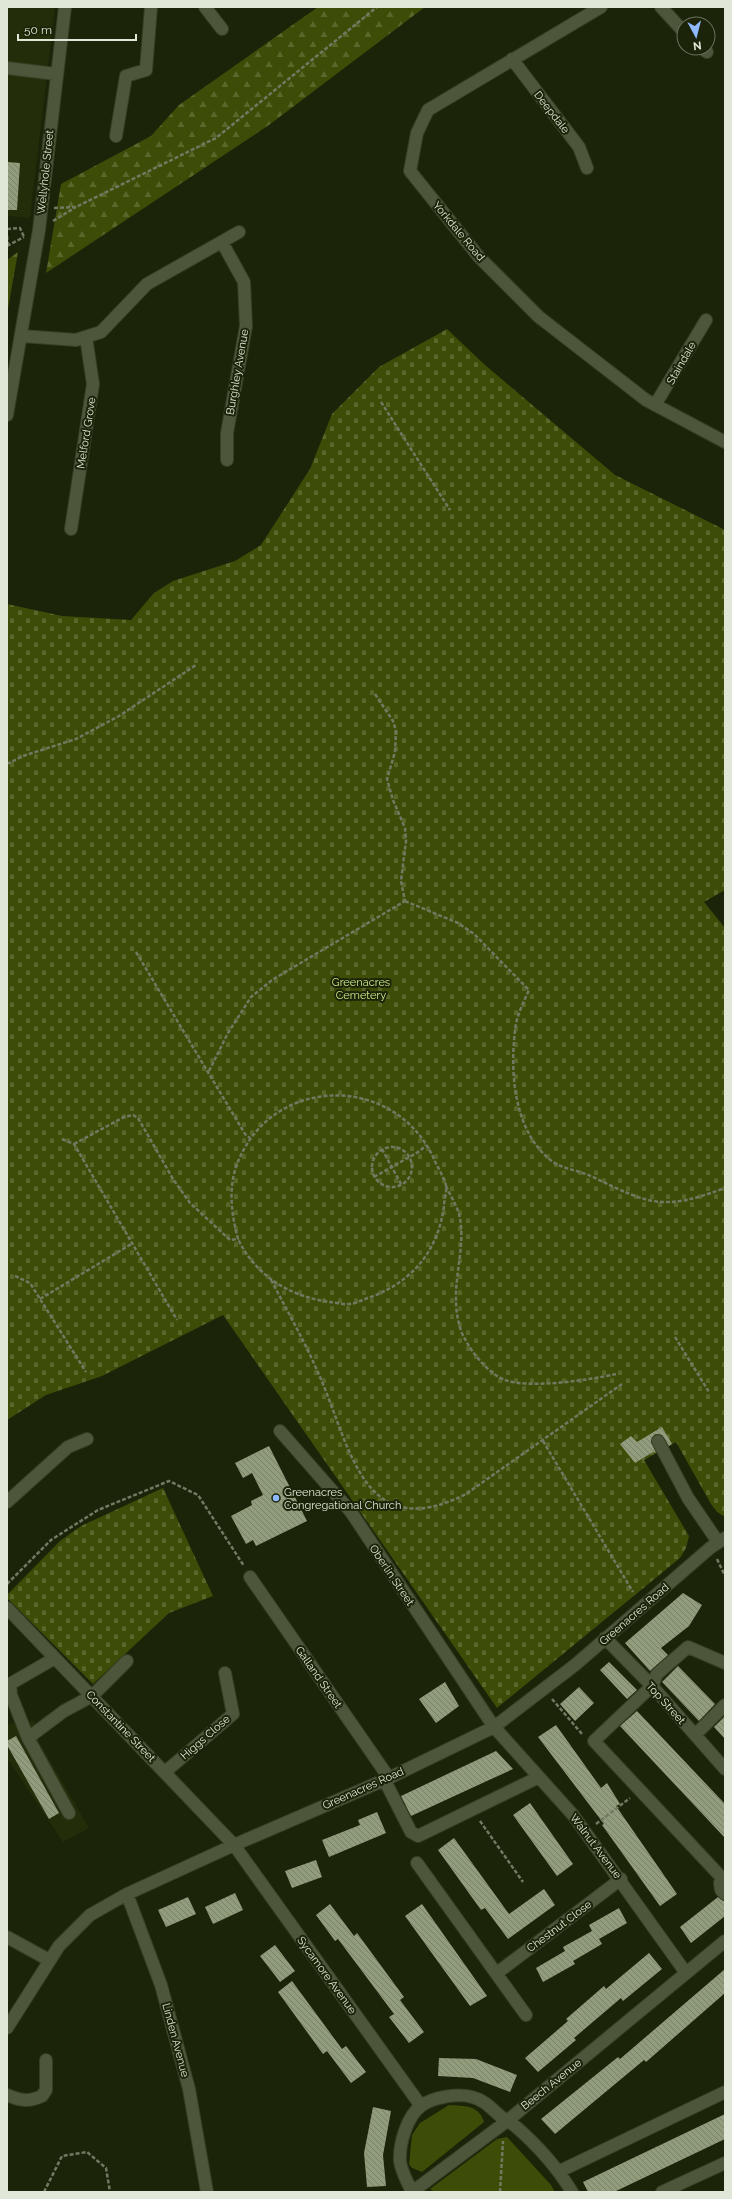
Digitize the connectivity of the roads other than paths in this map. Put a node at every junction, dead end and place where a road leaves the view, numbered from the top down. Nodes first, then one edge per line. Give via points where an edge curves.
1 (65, 7) edge
2 (151, 7) edge
3 (205, 7) edge
4 (601, 7) edge
5 (661, 7) edge
6 (676, 23) edge
7 (222, 29) dead end
8 (512, 59) junction
9 (7, 68) edge
10 (56, 74) junction
11 (116, 136) dead end
12 (587, 168) dead end
13 (239, 232) dead end
14 (222, 242) junction
15 (706, 320) dead end
16 (22, 336) junction
17 (86, 337) junction
18 (656, 405) junction
19 (7, 415) edge
20 (725, 442) edge
21 (227, 460) dead end
22 (71, 529) dead end
23 (280, 1431) dead end
24 (87, 1439) dead end
25 (658, 1441) dead end
26 (7, 1502) edge
27 (718, 1543) edge
28 (250, 1577) road end
29 (7, 1608) edge
30 (605, 1638) junction
31 (55, 1658) junction
32 (127, 1661) dead end
33 (725, 1662) edge
34 (225, 1673) dead end
35 (652, 1686) junction
36 (92, 1696) junction
37 (725, 1705) edge
38 (494, 1727) junction
39 (695, 1735) junction
40 (28, 1738) junction
41 (725, 1769) edge
42 (165, 1772) junction
43 (539, 1777) junction
44 (386, 1779) junction
45 (69, 1814) dead end
46 (234, 1845) junction
47 (417, 1863) dead end
48 (724, 1878) edge
49 (621, 1879) junction
50 (127, 1894) junction
51 (725, 1894) edge
52 (7, 1937) edge
53 (725, 1941) edge
54 (49, 1960) junction
55 (497, 1973) junction
56 (686, 1973) junction
57 (526, 2014) dead end
58 (7, 2028) edge
59 (46, 2060) dead end
60 (725, 2092) edge
61 (7, 2095) edge
62 (421, 2106) junction
63 (507, 2121) junction
64 (725, 2163) edge
65 (560, 2171) junction
66 (207, 2192) edge
67 (412, 2192) edge
68 (572, 2192) edge
69 (662, 2192) edge

1 - 10 street, Wellyhole Street
2 - 11 street via 146,70 126,76
3 - 7 street
4 - 8 street, Yorkdale Road
5 - 6 street
8 - 12 street, Deepdale via 579,147
8 - 18 street, Yorkdale Road via 428,110 417,132 410,171 479,257 540,317 646,400
9 - 10 street
10 - 16 street, Wellyhole Street via 39,230
13 - 14 street
14 - 17 street via 147,284 101,332
14 - 21 street, Burghley Avenue via 244,282 246,326 227,433
15 - 18 street, Staindale
16 - 17 street via 76,340
16 - 19 street
17 - 22 street, Melford Grove via 94,384
18 - 20 street, Yorkdale Road
23 - 38 street, Oberlin Street via 351,1512
24 - 26 street via 68,1447
25 - 27 street via 688,1498
27 - 30 street, Greenacres Road
28 - 44 street, Galland Street
29 - 31 street, Constantine Street
30 - 35 street, Top Street
30 - 38 street, Greenacres Road via 545,1690
31 - 36 street, Constantine Street
31 - 40 street via 10,1684 10,1695
32 - 36 street
33 - 35 street via 688,1647 657,1674
34 - 42 street, Higgs Close via 233,1714
35 - 39 street, Top Street
35 - 48 street via 594,1741
36 - 40 street via 64,1711
36 - 42 street, Constantine Street
37 - 39 street
38 - 43 street, Walnut Avenue
38 - 44 street, Greenacres Road
39 - 41 street, Top Street
40 - 45 street
42 - 46 street, Constantine Street
43 - 44 street, Galland Street via 418,1836 411,1832
43 - 49 street, Walnut Avenue via 586,1832
44 - 46 street, Greenacres Road
46 - 50 street, Greenacres Road
46 - 62 street, Sycamore Avenue
47 - 55 street
48 - 51 street via 720,1883
49 - 55 street, Chestnut Close
49 - 56 street, Walnut Avenue
50 - 54 street, Greenacres Road via 90,1915 78,1925
50 - 66 street, Linden Avenue via 162,1984 189,2089
52 - 54 street
53 - 56 street, Beech Avenue
54 - 58 street, Greenacres Road
55 - 57 street
56 - 63 street, Beech Avenue
59 - 61 street via 46,2090 42,2096 20,2101
60 - 65 street
62 - 63 street via 438,2099 472,2097 488,2103
62 - 67 street via 408,2125 400,2145 400,2162
63 - 65 street
63 - 67 street, Beech Avenue
64 - 69 street
65 - 68 street

